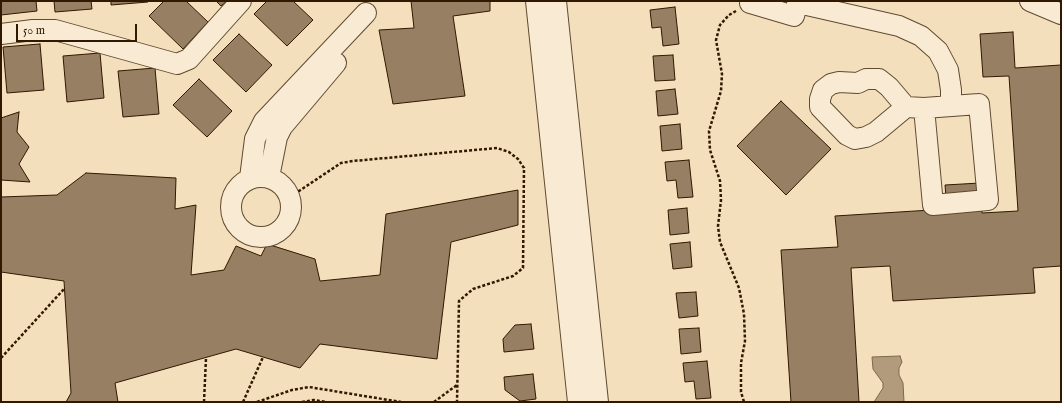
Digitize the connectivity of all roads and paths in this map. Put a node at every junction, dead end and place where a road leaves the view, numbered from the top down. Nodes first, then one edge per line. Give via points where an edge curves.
1 (241, 1) edge
2 (536, 1) edge
3 (556, 1) edge
4 (1030, 1) edge
5 (750, 2) edge
6 (798, 2) edge
7 (368, 7) edge
8 (1061, 14) edge
9 (1, 34) edge
10 (951, 106) junction
11 (259, 178) junction
12 (290, 197) junction
13 (64, 289) dead end
14 (1, 358) edge
15 (206, 358) dead end
16 (263, 358) dead end
17 (457, 385) junction
18 (204, 402) edge
19 (243, 402) edge
20 (257, 402) edge
21 (302, 402) edge
22 (326, 402) edge
23 (401, 402) edge
24 (434, 402) edge
25 (457, 402) edge
26 (578, 402) edge
27 (598, 402) edge
28 (744, 402) edge

1 - 9 street via 189,59 177,64 55,30
2 - 26 street
3 - 27 street
4 - 8 street
5 - 6 street via 794,16
5 - 28 path via 729,15 720,25 716,40 722,74 721,91 709,131 710,150 720,182 722,200 718,226 720,242 740,288 744,314 745,341 741,363 741,392
6 - 10 street via 898,26 922,36 938,51 948,70
7 - 11 street via 358,38 282,127
10 - 10 street via 979,104 988,200 933,205 915,108
11 - 12 street via 278,182
11 - 12 street via 241,184 234,192 231,212 234,222 241,230 260,238 279,231 290,216
12 - 17 path via 341,163 353,161 496,148 509,152 518,159 524,168 523,268 513,276 473,289 459,302
13 - 14 path
15 - 18 path
16 - 19 path
17 - 24 path
17 - 25 path
20 - 23 path via 308,387
21 - 22 path

